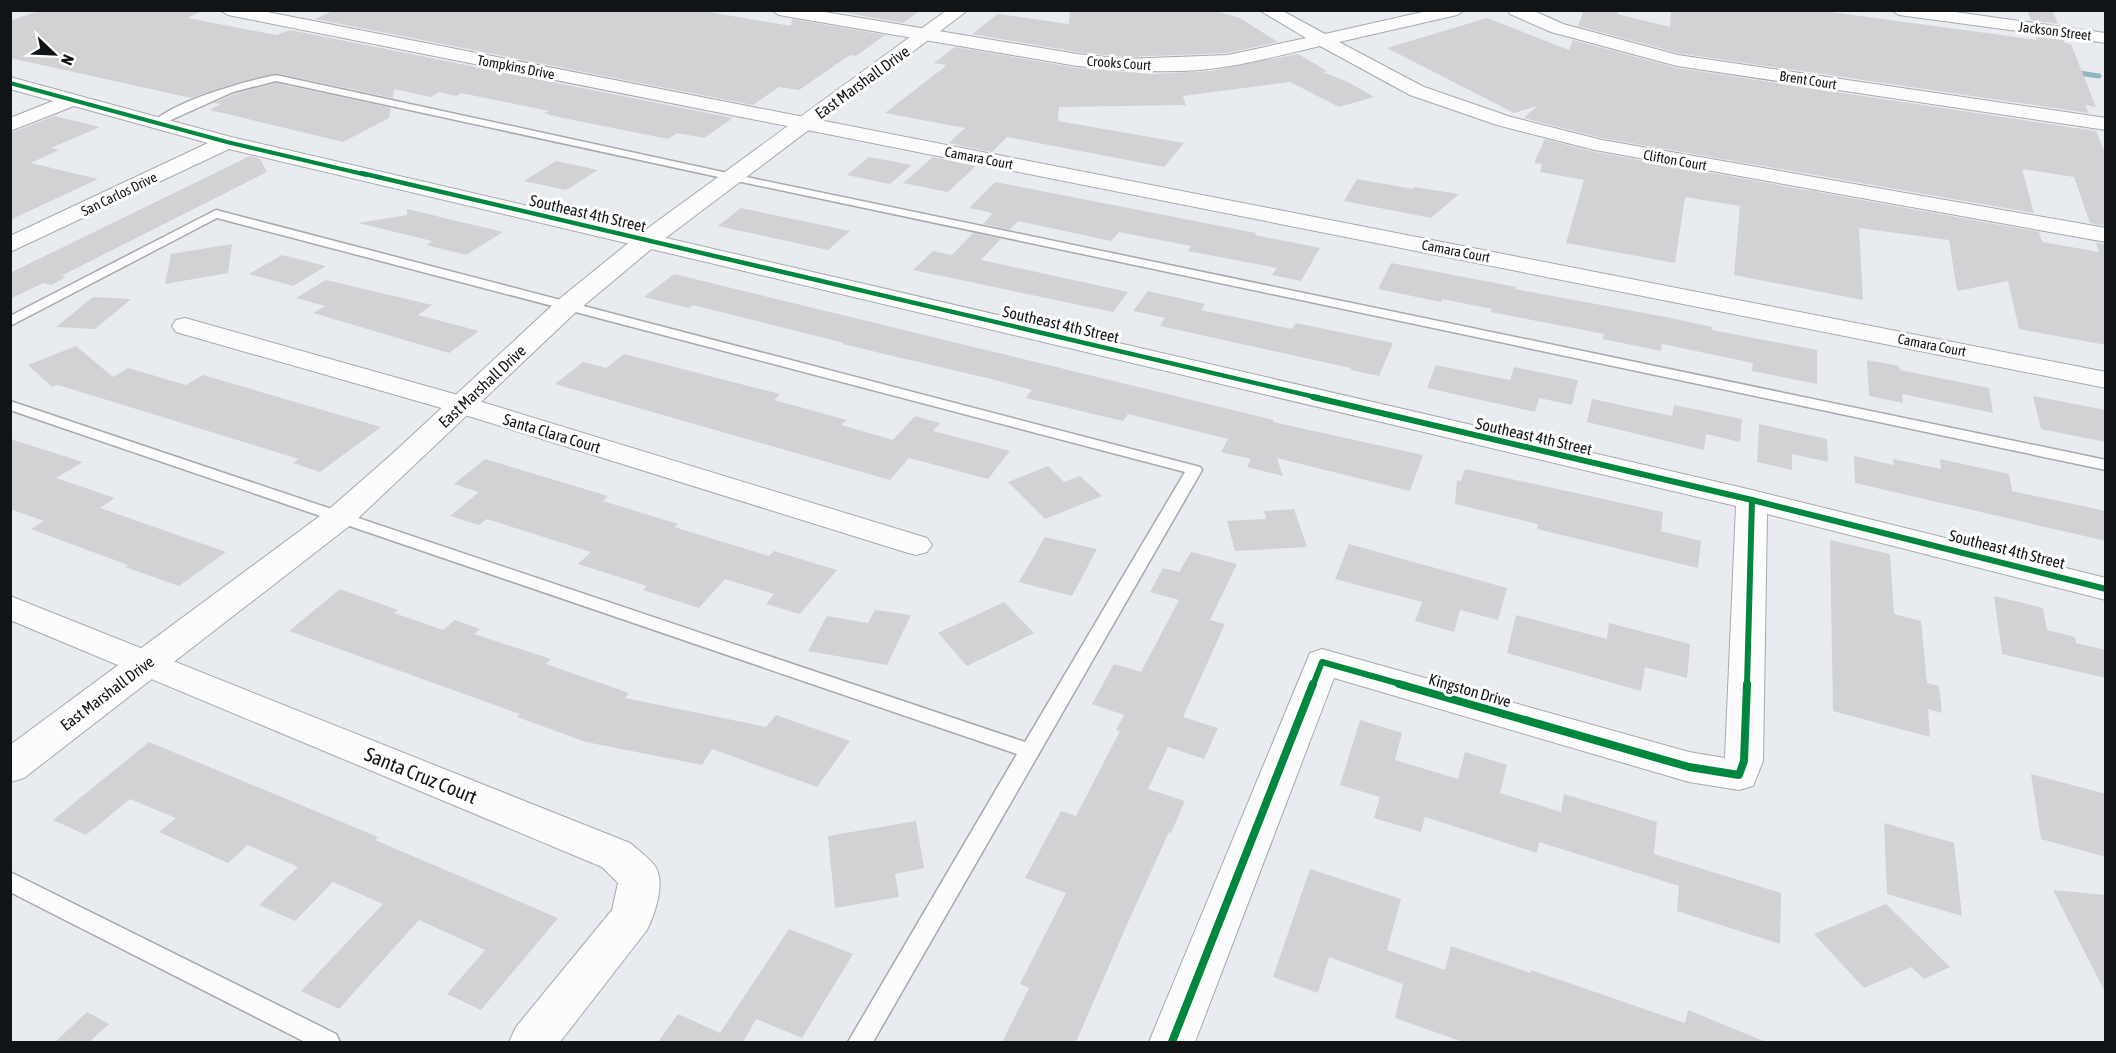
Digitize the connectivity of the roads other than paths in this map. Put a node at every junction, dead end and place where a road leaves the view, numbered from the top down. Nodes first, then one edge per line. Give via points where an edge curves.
1 (228, 10) edge
2 (779, 10) edge
3 (959, 10) edge
4 (1267, 10) edge
5 (1457, 10) edge
6 (1516, 10) edge
7 (1899, 10) edge
8 (2097, 20) dead end
9 (926, 35) junction
10 (2105, 38) edge
11 (1319, 39) junction
12 (10, 83) edge
13 (75, 99) junction
14 (158, 122) junction
15 (806, 124) junction
16 (2106, 124) edge
17 (10, 125) edge
18 (226, 142) junction
19 (732, 177) junction
20 (2106, 235) edge
21 (646, 241) junction
22 (10, 245) edge
23 (567, 306) junction
24 (10, 322) edge
25 (185, 326) dead end
26 (2106, 380) edge
27 (10, 405) edge
28 (462, 405) junction
29 (2106, 465) edge
30 (1752, 500) junction
31 (340, 517) junction
32 (916, 545) dead end
33 (2106, 590) edge
34 (10, 607) edge
35 (146, 662) junction
36 (1030, 751) junction
37 (10, 767) edge
38 (10, 881) edge
39 (1178, 1041) edge
40 (328, 1042) edge
41 (532, 1042) edge
42 (860, 1042) edge

1 - 15 street, Tompkins Drive
2 - 9 street, Crooks Court
3 - 9 main road, East Marshall Drive
4 - 11 street, Clifton Court
5 - 11 street, Crooks Court
6 - 16 street, Brent Court via 1557,28 1677,60
7 - 10 street, Jackson Street
8 - 10 street
9 - 11 street, Crooks Court via 1124,65 1228,61
9 - 15 main road, East Marshall Drive
11 - 20 street, Clifton Court via 1417,91 1504,121 1602,146
12 - 13 street, Southeast 4th Street
13 - 14 street, Southeast 4th Street
13 - 17 street
14 - 18 street, Southeast 4th Street
14 - 19 lane via 221,92 276,78
15 - 19 main road, East Marshall Drive
15 - 26 street, Camara Court
18 - 21 street, Southeast 4th Street
18 - 22 street, San Carlos Drive
19 - 21 main road, East Marshall Drive
19 - 29 lane
21 - 23 main road, East Marshall Drive
21 - 30 street, Southeast 4th Street
23 - 24 lane via 216,214
23 - 28 main road, East Marshall Drive
23 - 36 lane via 1194,470
25 - 28 street, Santa Clara Court
27 - 31 lane
28 - 31 main road, East Marshall Drive
28 - 32 street, Santa Clara Court
30 - 33 street, Southeast 4th Street
30 - 39 street, Kingston Drive via 1744,761 1739,775 1689,767 1322,662
31 - 35 main road, East Marshall Drive
31 - 36 lane
34 - 35 street, Santa Cruz Court
35 - 37 main road, East Marshall Drive
35 - 41 street, Santa Cruz Court via 616,855 640,879 632,917
36 - 42 lane
38 - 40 lane

